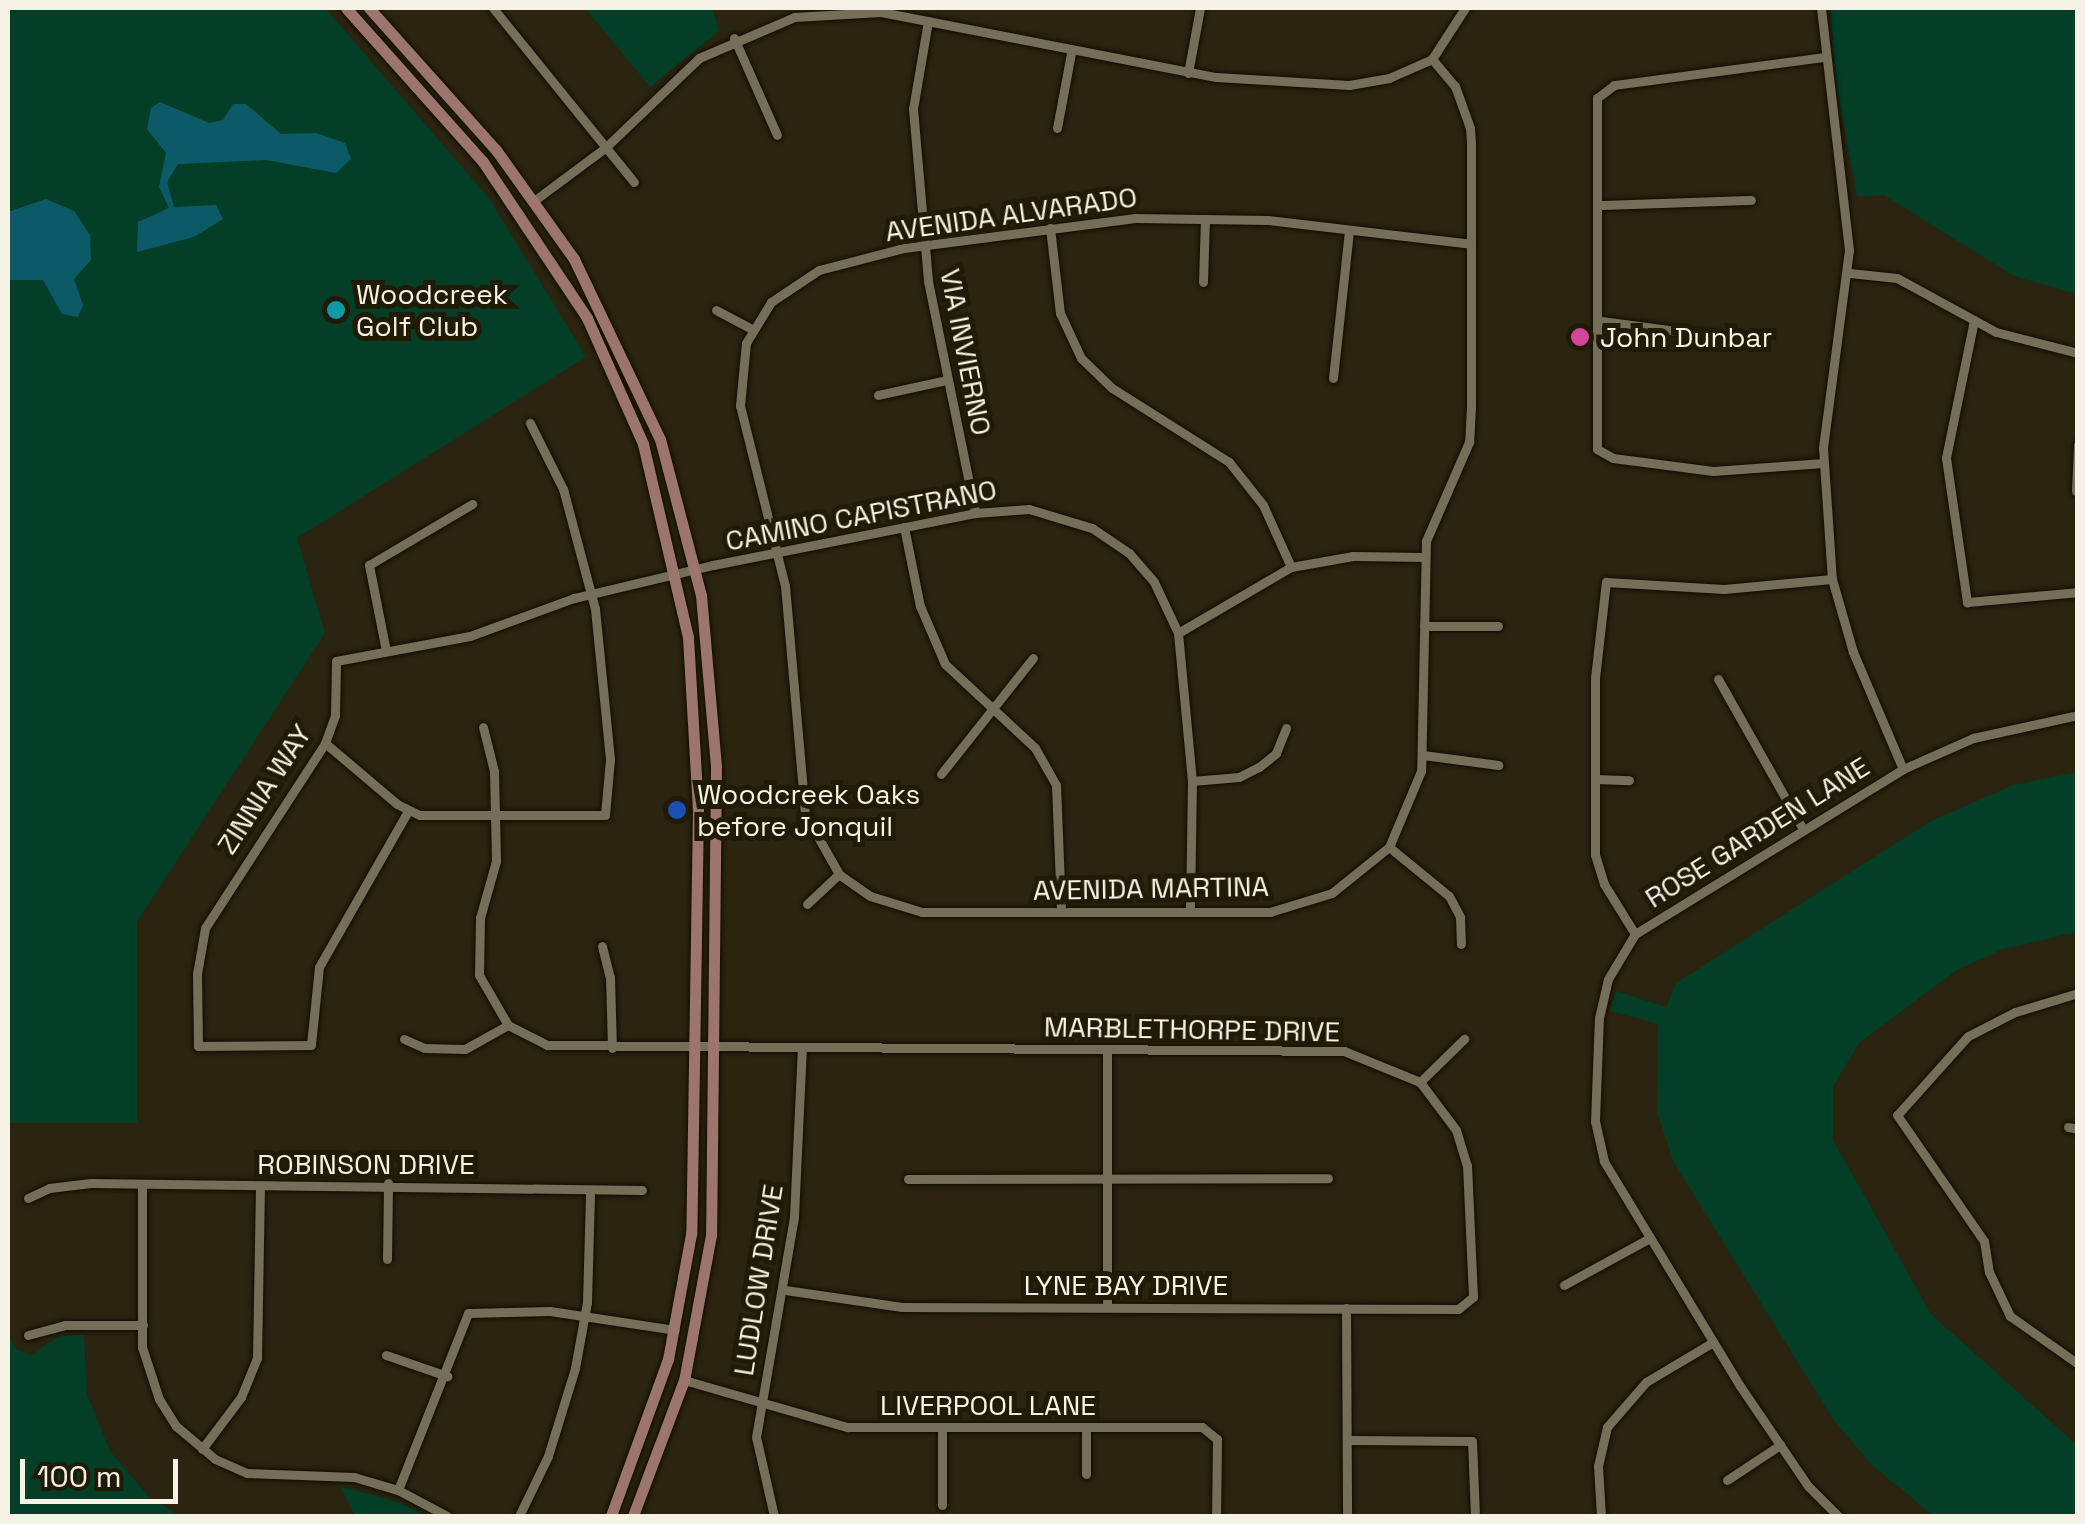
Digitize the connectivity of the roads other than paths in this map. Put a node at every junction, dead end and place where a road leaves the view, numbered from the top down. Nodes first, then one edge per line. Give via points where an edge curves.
1 (346, 8) edge
2 (370, 8) edge
3 (492, 8) edge
4 (1200, 8) edge
5 (1465, 8) edge
6 (1821, 8) edge
7 (928, 22) junction
8 (734, 38) junction
9 (1071, 52) junction
10 (1824, 57) junction
11 (1432, 58) junction
12 (1188, 73) junction
13 (1057, 128) dead end
14 (777, 135) dead end
15 (606, 148) junction
16 (634, 182) dead end
17 (536, 200) junction
18 (1751, 200) dead end
19 (1600, 205) junction
20 (520, 211) junction
21 (1205, 218) junction
22 (1050, 228) junction
23 (1349, 231) junction
24 (925, 244) junction
25 (1471, 244) junction
26 (1850, 272) junction
27 (1203, 282) dead end
28 (716, 310) dead end
29 (1974, 320) junction
30 (1602, 321) junction
31 (751, 329) junction
32 (1715, 336) dead end
33 (2078, 353) edge
34 (1334, 378) dead end
35 (947, 380) junction
36 (878, 395) dead end
37 (530, 423) dead end
38 (2078, 445) edge
39 (1823, 463) junction
40 (2076, 492) edge
41 (472, 504) dead end
42 (974, 512) junction
43 (904, 527) junction
44 (779, 552) junction
45 (1424, 556) junction
46 (1290, 567) junction
47 (696, 569) junction
48 (676, 574) junction
49 (1832, 579) junction
50 (2078, 592) edge
51 (592, 594) junction
52 (1424, 626) junction
53 (1498, 626) dead end
54 (1178, 633) junction
55 (386, 651) junction
56 (1033, 658) dead end
57 (1718, 678) dead end
58 (988, 709) junction
59 (2078, 715) edge
60 (483, 726) dead end
61 (1286, 728) dead end
62 (325, 743) junction
63 (1423, 754) junction
64 (1498, 765) dead end
65 (1903, 769) junction
66 (941, 774) dead end
67 (1594, 779) junction
68 (1630, 780) dead end
69 (1192, 781) junction
70 (408, 812) junction
71 (496, 818) junction
72 (1803, 829) junction
73 (1389, 847) junction
74 (839, 874) junction
75 (808, 904) dead end
76 (1061, 912) junction
77 (1190, 912) junction
78 (1636, 934) junction
79 (1461, 944) dead end
80 (602, 946) dead end
81 (2078, 994) edge
82 (508, 1025) junction
83 (404, 1040) dead end
84 (1464, 1040) dead end
85 (612, 1048) junction
86 (698, 1048) junction
87 (717, 1048) junction
88 (802, 1048) junction
89 (1107, 1050) junction
90 (1420, 1082) junction
91 (1328, 1178) dead end
92 (908, 1179) dead end
93 (1107, 1179) junction
94 (388, 1183) junction
95 (142, 1185) junction
96 (260, 1186) junction
97 (642, 1190) dead end
98 (590, 1193) junction
99 (28, 1198) dead end
100 (1650, 1238) junction
101 (387, 1258) dead end
102 (1564, 1286) dead end
103 (785, 1290) junction
104 (1107, 1307) junction
105 (1346, 1308) junction
106 (586, 1316) junction
107 (142, 1325) junction
108 (674, 1330) junction
109 (28, 1335) dead end
110 (1714, 1342) junction
111 (386, 1356) dead end
112 (2078, 1364) edge
113 (447, 1376) junction
114 (684, 1380) junction
115 (761, 1404) junction
116 (942, 1428) junction
117 (1086, 1428) junction
118 (1347, 1440) junction
119 (1780, 1445) junction
120 (202, 1450) junction
121 (1086, 1474) dead end
122 (1727, 1480) dead end
123 (398, 1490) junction
124 (942, 1505) dead end
125 (447, 1516) edge
126 (519, 1516) edge
127 (611, 1516) edge
128 (633, 1516) edge
129 (774, 1516) edge
130 (1216, 1516) edge
131 (1348, 1516) edge
132 (1474, 1516) edge
133 (1602, 1516) edge
134 (1838, 1516) edge

1 - 20 main road
2 - 17 main road
3 - 15 street
4 - 12 street
5 - 11 street
6 - 10 street
7 - 8 street via 840,9 784,19
7 - 9 street
7 - 24 street, VIA INVIERNO via 913,109
8 - 14 street
8 - 15 street via 681,72
9 - 12 street
9 - 13 street
10 - 19 street via 1614,85 1598,98
10 - 26 street
11 - 12 street via 1389,78 1349,85
11 - 25 street, AVENIDA MARTINA via 1467,112
15 - 16 street
15 - 17 street
17 - 20 main road
17 - 47 main road via 635,377 678,493
18 - 19 street
19 - 30 street
20 - 48 main road via 606,355 643,444
21 - 22 street, AVENIDA ALVARADO
21 - 23 street, AVENIDA ALVARADO
21 - 27 street
22 - 24 street, AVENIDA ALVARADO
22 - 46 street via 1060,313 1081,358 1112,388 1228,462 1263,505
23 - 25 street, AVENIDA ALVARADO
23 - 34 street
24 - 31 street, AVENIDA ALVARADO via 803,278 771,302
24 - 35 street, VIA INVIERNO
25 - 45 street, AVENIDA MARTINA via 1469,442 1429,526
26 - 29 street via 1924,288
26 - 39 street
28 - 31 street
29 - 33 street via 2020,342
29 - 50 street via 1946,458 1966,602
30 - 32 street
30 - 39 street via 1598,449 1613,458 1714,470
31 - 44 street, AVENIDA ALVARADO via 741,360 740,406
35 - 36 street
35 - 42 street, VIA INVIERNO
37 - 51 street via 563,489
38 - 40 street
39 - 49 street
41 - 55 street via 369,564
42 - 43 street, CAMINO CAPISTRANO
42 - 54 street, CAMINO CAPISTRANO via 1029,509 1092,528 1143,568
43 - 44 street, CAMINO CAPISTRANO
43 - 58 street via 930,638
44 - 47 street, CAMINO CAPISTRANO
44 - 74 street, AVENIDA MARTINA via 795,660 802,794 810,829
45 - 46 street via 1353,556
45 - 52 street, AVENIDA MARTINA
46 - 54 street
47 - 48 street, CAMINO CAPISTRANO
47 - 87 main road via 715,732
48 - 51 street, ZINNIA WAY
48 - 86 main road via 696,729
49 - 65 street via 1853,652
49 - 67 street via 1724,589 1606,582 1594,678
51 - 55 street, ZINNIA WAY via 470,636
51 - 71 street via 608,716 605,815
52 - 53 street
52 - 63 street, AVENIDA MARTINA
54 - 69 street, CAMINO CAPISTRANO
55 - 62 street, ZINNIA WAY via 336,660 335,714
56 - 58 street
57 - 72 street
58 - 66 street
58 - 76 street via 1035,748 1056,785
59 - 65 street, ROSE GARDEN LANE via 1973,738
60 - 71 street
61 - 69 street via 1276,752 1259,767 1239,777
62 - 70 street
62 - 70 street, ZINNIA WAY via 205,928 197,974 198,1046 312,1045 319,968
63 - 64 street
63 - 73 street, AVENIDA MARTINA via 1410,807
65 - 72 street, ROSE GARDEN LANE
67 - 68 street
67 - 78 street via 1596,856 1604,884
69 - 77 street, CAMINO CAPISTRANO
70 - 71 street
71 - 82 street via 493,885 476,946 487,996
72 - 78 street, ROSE GARDEN LANE
73 - 77 street, AVENIDA MARTINA via 1350,883 1310,903 1270,912
73 - 79 street via 1449,896 1460,918
74 - 75 street
74 - 76 street, AVENIDA MARTINA via 880,900 922,912
76 - 77 street, AVENIDA MARTINA
78 - 100 street, ROSE GARDEN LANE via 1608,978 1598,1018 1595,1121 1604,1161
80 - 85 street via 610,976
81 - 112 street via 2015,1012 1968,1036 1897,1116 1984,1242 1989,1272 2010,1316
82 - 83 street via 465,1049
82 - 85 street, MARBLETHORPE DRIVE via 547,1045
84 - 90 street
85 - 86 street, MARBLETHORPE DRIVE
86 - 87 street, MARBLETHORPE DRIVE
86 - 108 main road via 691,1234
87 - 88 street, MARBLETHORPE DRIVE
87 - 114 main road via 710,1236
88 - 89 street, MARBLETHORPE DRIVE
88 - 103 street, LUDLOW DRIVE
89 - 90 street, MARBLETHORPE DRIVE via 1344,1052
89 - 93 street
90 - 105 street, LYNE BAY DRIVE via 1456,1130 1468,1165 1473,1297 1468,1306
91 - 93 street
92 - 93 street
93 - 104 street
94 - 96 street, ROBINSON DRIVE
94 - 98 street, ROBINSON DRIVE
94 - 101 street
95 - 96 street, ROBINSON DRIVE
95 - 99 street, ROBINSON DRIVE via 67,1184
95 - 107 street
96 - 120 street via 257,1358 241,1397
97 - 98 street, ROBINSON DRIVE
98 - 106 street
100 - 102 street
100 - 110 street, ROSE GARDEN LANE
103 - 104 street, LYNE BAY DRIVE via 902,1308
103 - 115 street, LUDLOW DRIVE
104 - 105 street, LYNE BAY DRIVE
105 - 118 street
106 - 108 street
106 - 113 street via 468,1313
106 - 126 street via 565,1409
107 - 109 street via 65,1325
107 - 120 street via 145,1365 159,1399
108 - 127 main road via 652,1414
110 - 119 street, ROSE GARDEN LANE
110 - 133 street via 1646,1382 1607,1428 1598,1466
111 - 113 street
113 - 123 street
114 - 115 street, LIVERPOOL LANE
114 - 128 main road
115 - 116 street, LIVERPOOL LANE via 847,1427
115 - 129 street, LUDLOW DRIVE via 758,1462
116 - 117 street, LIVERPOOL LANE
116 - 124 street
117 - 121 street
117 - 130 street, LIVERPOOL LANE via 1212,1431
118 - 131 street
118 - 132 street via 1472,1441
119 - 122 street
119 - 134 street, ROSE GARDEN LANE
120 - 123 street via 247,1473 354,1477
123 - 125 street

